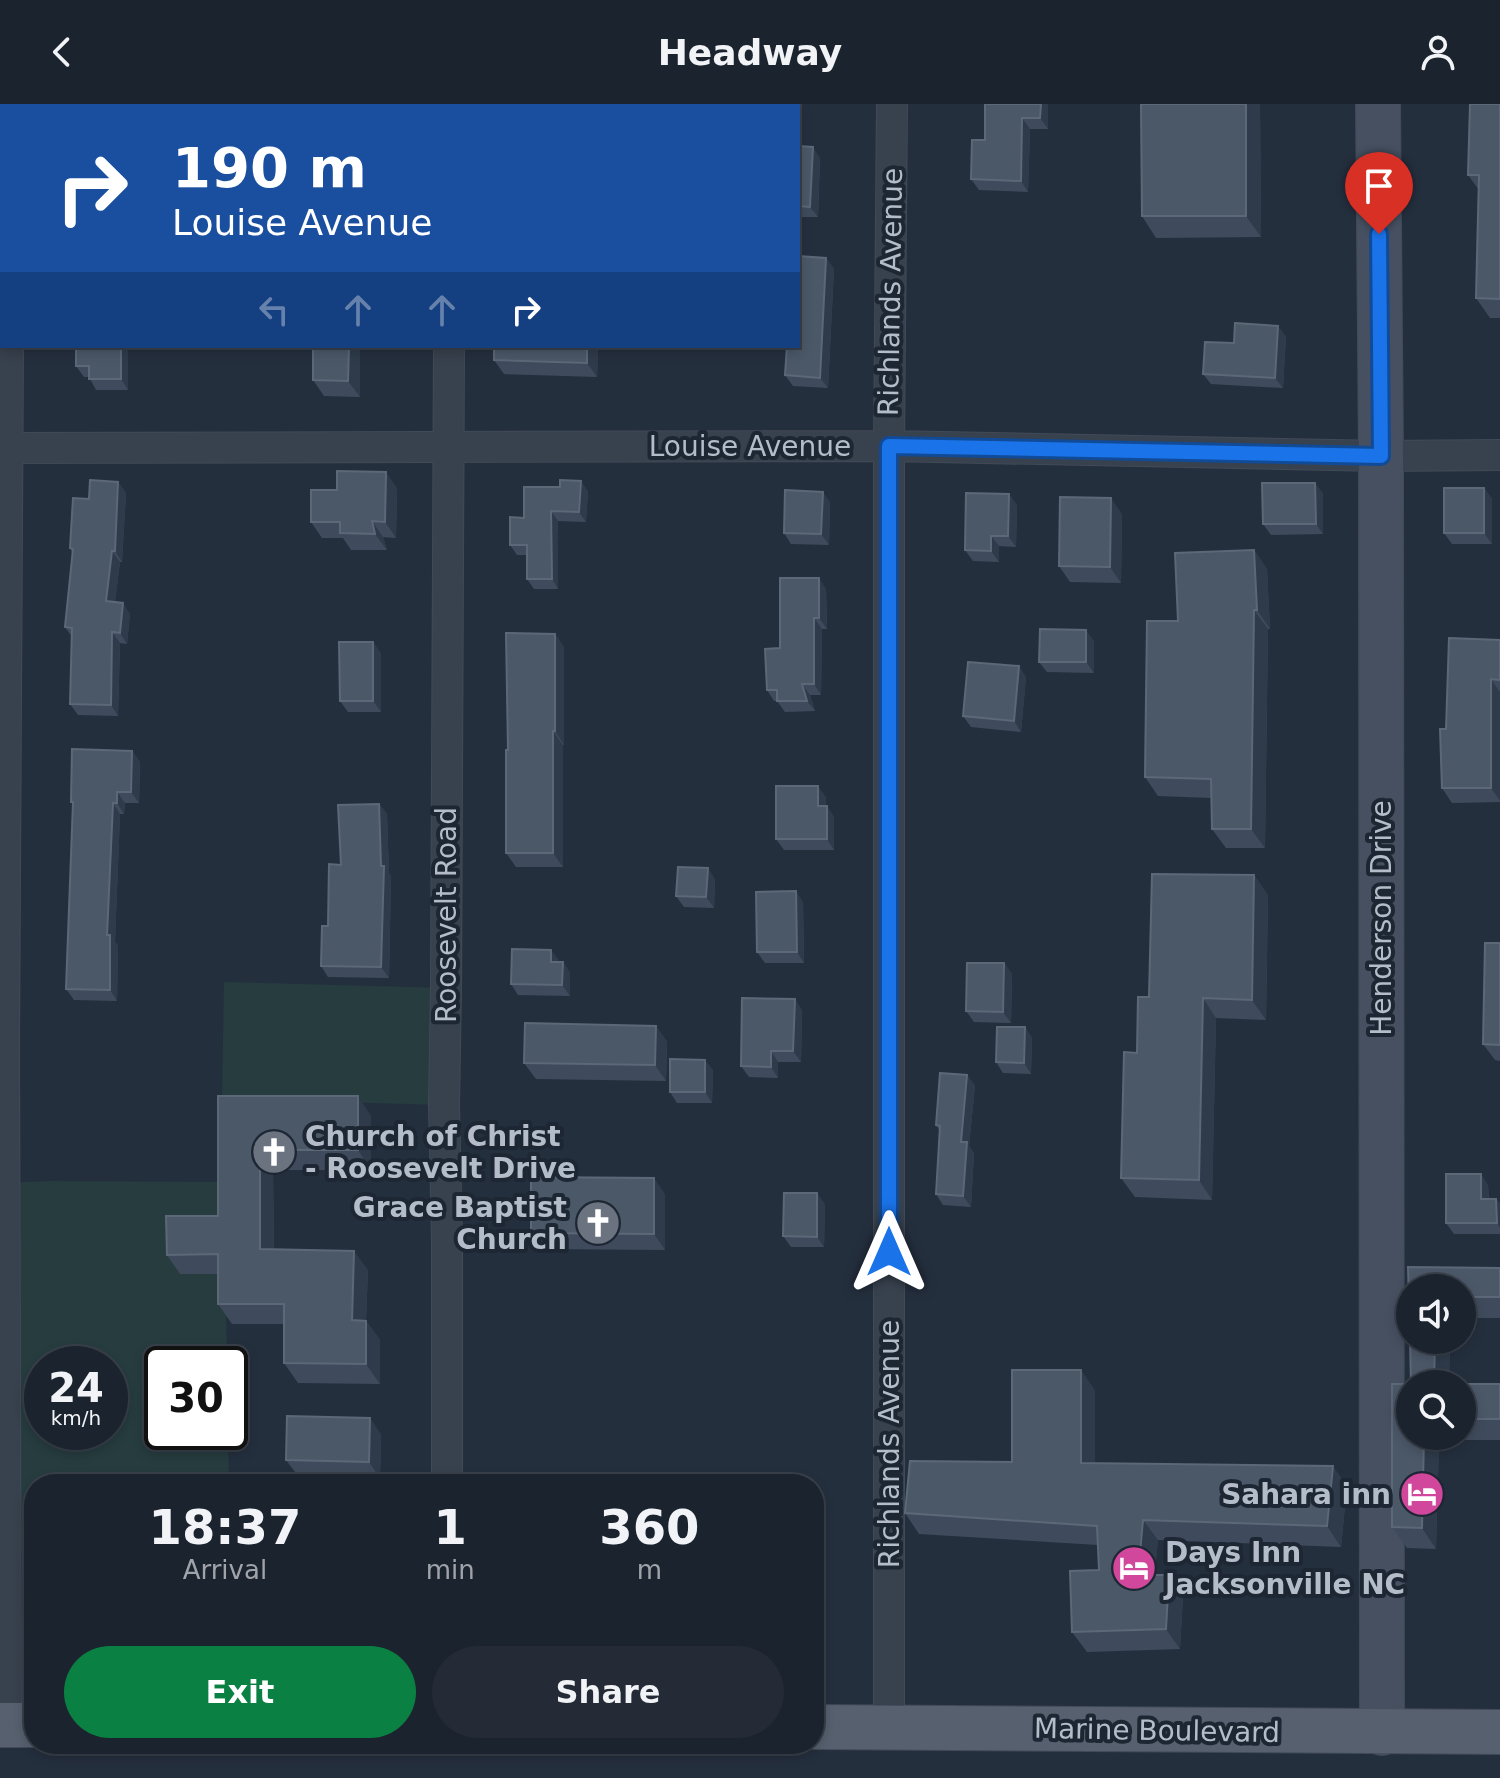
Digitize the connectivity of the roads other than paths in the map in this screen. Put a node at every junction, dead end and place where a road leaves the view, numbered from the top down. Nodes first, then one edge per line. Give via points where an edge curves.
1 (892, 104) edge
2 (1378, 104) edge
3 (8, 348) edge
4 (449, 348) edge
5 (889, 446) junction
6 (448, 447) junction
7 (3, 448) edge
8 (1500, 455) edge
9 (1381, 456) junction
10 (447, 1474) edge
11 (13, 1725) edge
12 (824, 1727) edge
13 (889, 1728) junction
14 (1500, 1732) edge
15 (1382, 1733) junction

1 - 5 street, Richlands Avenue
2 - 9 main road, Henderson Drive
3 - 7 street
4 - 6 street, Roosevelt Road
5 - 6 street, Louise Avenue
5 - 9 street, Louise Avenue
5 - 13 street, Richlands Avenue
6 - 7 street, Louise Avenue
6 - 10 street, Roosevelt Road
7 - 11 street
8 - 9 street, Louise Avenue
9 - 15 main road, Henderson Drive
12 - 13 main road, Marine Boulevard
13 - 15 main road, Marine Boulevard
14 - 15 main road, Marine Boulevard

